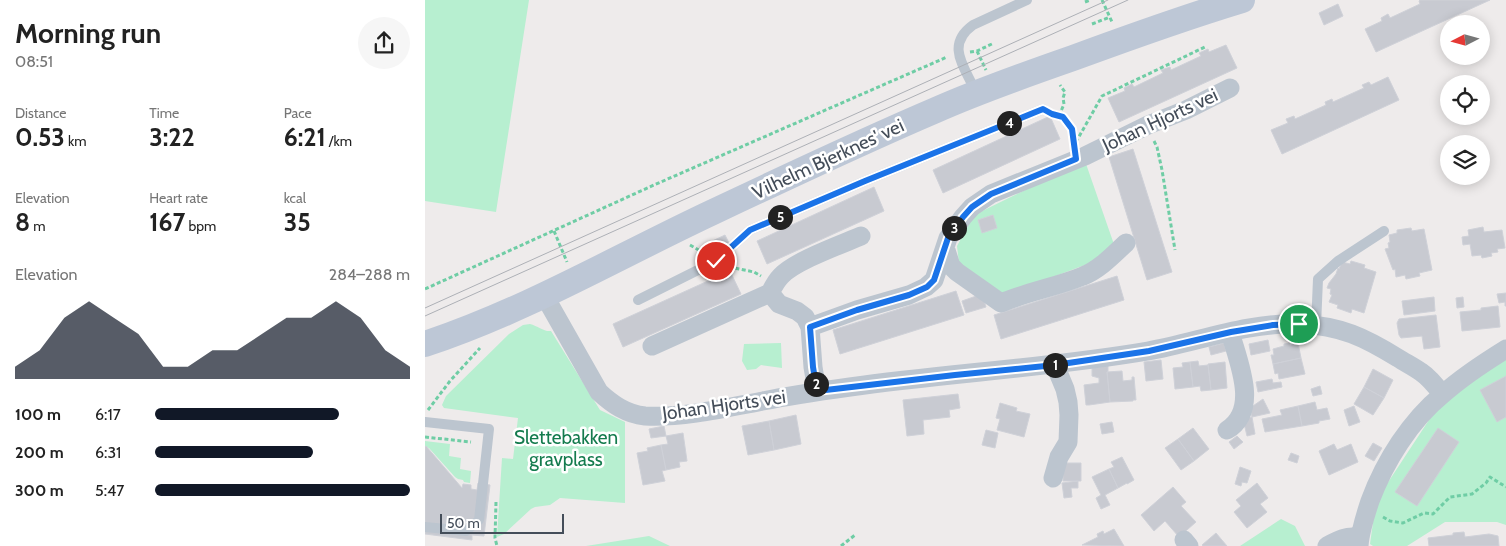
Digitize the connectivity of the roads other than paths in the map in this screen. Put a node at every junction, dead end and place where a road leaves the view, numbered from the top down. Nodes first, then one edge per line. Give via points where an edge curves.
1 (1027, 0) edge
2 (1243, 0) edge
3 (983, 85) junction
4 (1230, 88) dead end
5 (1043, 109) road end
6 (1384, 231) dead end
7 (861, 236) dead end
8 (1126, 243) dead end
9 (945, 247) junction
10 (770, 292) junction
11 (544, 295) junction
12 (638, 300) dead end
13 (1316, 326) junction
14 (810, 327) junction
15 (1231, 332) junction
16 (425, 344) edge
17 (651, 346) dead end
18 (1506, 349) edge
19 (1055, 365) junction
20 (817, 391) junction
21 (1443, 394) junction
22 (425, 422) edge
23 (1227, 430) dead end
24 (1053, 478) dead end
25 (425, 527) edge
26 (1359, 542) edge
27 (1327, 546) edge

1 - 3 lane via 983,20 968,29 960,39 958,52
2 - 3 main road, Vilhelm Bjerknes' vei
3 - 11 main road, Vilhelm Bjerknes' vei via 669,232
4 - 9 street, Johan Hjorts vei via 1186,110 1076,152 991,194 963,217
5 - 12 lane via 750,230 716,261
6 - 13 lane via 1338,261 1318,279
7 - 10 street via 787,270
8 - 9 street via 1083,276 1001,303 951,266
9 - 14 street, Johan Hjorts vei via 934,280 927,287
10 - 14 street via 779,304 805,317
10 - 17 street
11 - 16 main road, Vilhelm Bjerknes' vei via 456,334
11 - 20 street, Johan Hjorts vei via 599,392 630,413 645,416 719,409
13 - 15 street, Johan Hjorts vei via 1273,325
13 - 21 street, Johan Hjorts vei via 1355,334 1374,343 1421,371
14 - 20 street
15 - 19 street, Johan Hjorts vei via 1149,351
15 - 23 street via 1245,398 1243,411
18 - 21 street
19 - 20 street, Johan Hjorts vei
19 - 24 street via 1068,402 1068,442 1059,457
21 - 26 street via 1396,449 1379,479
22 - 25 lane via 489,429 479,520 466,531
26 - 27 street via 1352,536

